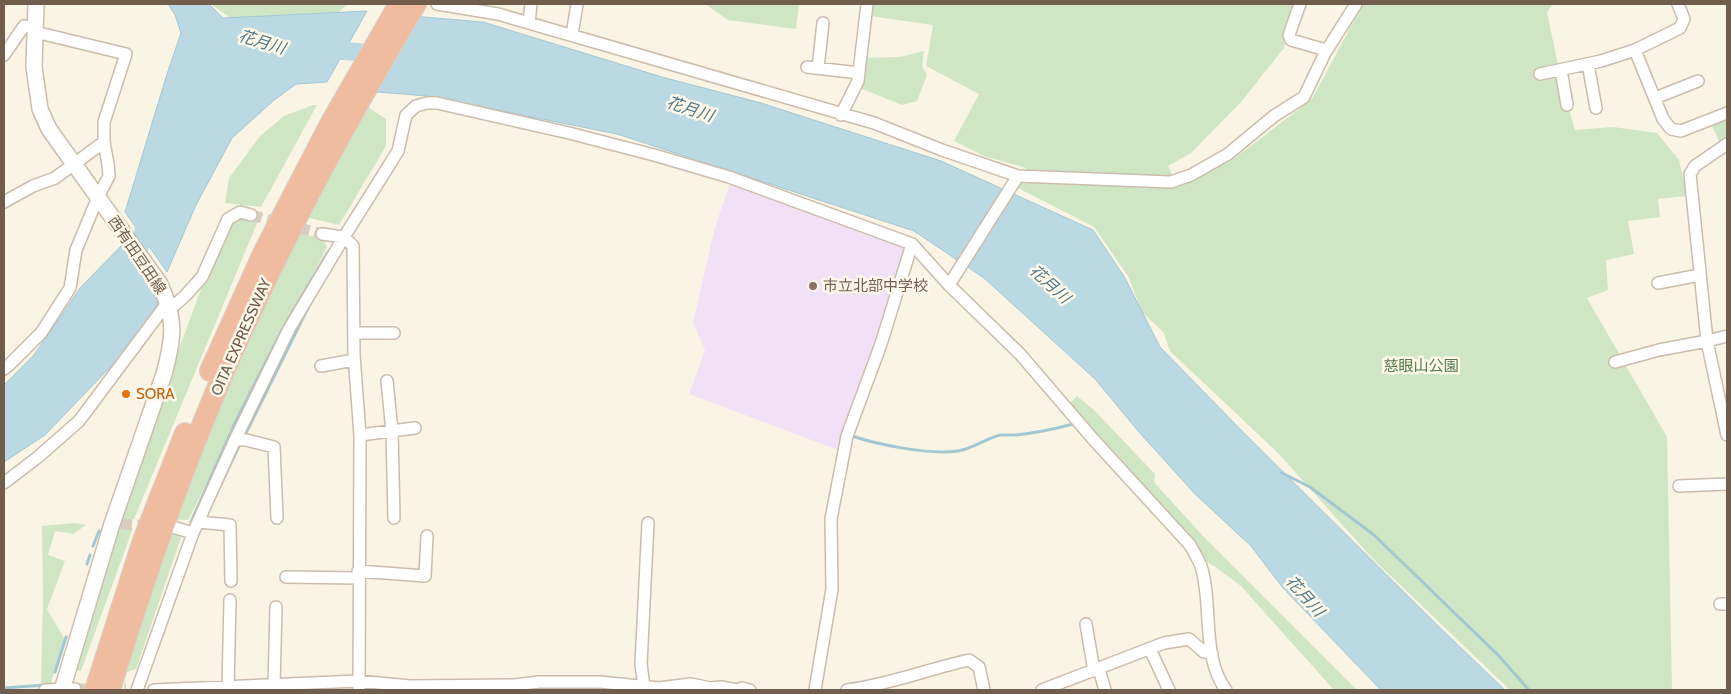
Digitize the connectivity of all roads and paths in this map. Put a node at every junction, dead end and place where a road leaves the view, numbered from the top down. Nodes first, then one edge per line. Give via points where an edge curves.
1 (36, 4) edge
2 (399, 4) edge
3 (416, 4) edge
4 (437, 4) edge
5 (531, 4) edge
6 (578, 4) edge
7 (867, 4) edge
8 (1300, 4) edge
9 (1356, 4) edge
10 (1678, 4) edge
11 (529, 23) junction
12 (823, 23) dead end
13 (35, 30) junction
14 (572, 35) junction
15 (1326, 50) junction
16 (1635, 50) junction
17 (4, 54) edge
18 (1588, 64) junction
19 (1561, 70) junction
20 (859, 73) junction
21 (1540, 74) dead end
22 (1698, 81) dead end
23 (1655, 98) junction
24 (1567, 105) dead end
25 (1596, 108) dead end
26 (841, 114) junction
27 (1727, 114) edge
28 (338, 125) junction
29 (104, 142) junction
30 (1727, 144) edge
31 (73, 164) junction
32 (1018, 176) junction
33 (101, 201) junction
34 (4, 202) edge
35 (251, 215) tunnel mouth
36 (322, 234) tunnel mouth
37 (344, 236) junction
38 (912, 244) junction
39 (1700, 275) junction
40 (1658, 283) dead end
41 (949, 285) junction
42 (169, 306) junction
43 (394, 333) dead end
44 (354, 334) junction
45 (1727, 336) edge
46 (1707, 341) junction
47 (354, 360) junction
48 (1615, 362) dead end
49 (321, 366) dead end
50 (4, 369) edge
51 (387, 382) dead end
52 (415, 428) dead end
53 (392, 431) junction
54 (360, 435) junction
55 (1727, 435) edge
56 (240, 440) junction
57 (4, 483) edge
58 (1727, 484) edge
59 (1679, 486) dead end
60 (277, 518) dead end
61 (394, 518) dead end
62 (648, 523) dead end
63 (199, 525) junction
64 (176, 528) dead end
65 (427, 536) dead end
66 (358, 575) junction
67 (286, 577) dead end
68 (231, 581) dead end
69 (230, 600) dead end
70 (276, 607) dead end
71 (1086, 624) dead end
72 (1150, 649) junction
73 (1212, 654) junction
74 (1096, 670) junction
75 (274, 685) junction
76 (358, 686) edge
77 (563, 686) edge
78 (228, 687) junction
79 (292, 687) edge
80 (644, 687) junction
81 (879, 687) edge
82 (721, 689) edge
83 (45, 690) edge
84 (66, 690) edge
85 (94, 690) edge
86 (128, 690) edge
87 (148, 690) edge
88 (154, 690) edge
89 (750, 690) edge
90 (815, 690) edge
91 (847, 690) edge
92 (984, 690) edge
93 (1042, 690) edge
94 (1105, 690) edge
95 (1169, 690) edge
96 (1226, 690) edge

1 - 13 main road, 西有田豆田線
2 - 28 highway, OITA EXPRESSWAY
3 - 28 highway, OITA EXPRESSWAY
4 - 11 street via 498,14
5 - 11 street
6 - 14 street
7 - 20 street
8 - 15 street via 1289,35 1291,40
9 - 15 street
10 - 16 street via 1684,19 1680,28
11 - 14 street
12 - 20 street via 812,67
13 - 17 street via 24,26
13 - 29 street via 126,54 104,122
13 - 31 main road, 西有田豆田線 via 34,67 40,109 49,129
14 - 26 street
15 - 32 street via 1304,97 1274,116 1228,154 1191,175 1171,182
16 - 18 street
16 - 23 street
18 - 19 street
18 - 25 street
19 - 21 street
19 - 24 street
20 - 26 street via 858,82
22 - 23 street
23 - 27 street via 1663,119 1671,129 1681,131
26 - 32 street
28 - 85 highway, OITA EXPRESSWAY via 264,252 204,384 143,540
28 - 86 highway, OITA EXPRESSWAY via 217,390 157,544
29 - 31 street
29 - 33 street via 109,176
30 - 39 street via 1695,166 1690,174
31 - 33 main road, 西有田豆田線
31 - 34 street via 55,178
32 - 41 street
33 - 42 main road, 西有田豆田線 via 160,284
33 - 50 street via 76,250 70,288 41,333
35 - 42 street via 240,212 228,219 202,277 186,296
36 - 37 street
37 - 38 street via 398,151 406,116 416,106 436,103 569,133 729,177
37 - 44 street via 353,246
37 - 56 street via 289,329
38 - 41 street
38 - 90 street via 881,344 847,436 831,519 832,590
39 - 40 street
39 - 46 street
41 - 73 street via 1020,354 1190,545 1204,581
42 - 57 street via 78,422
42 - 84 main road, 西有田豆田線 via 173,330 164,374
43 - 44 street
44 - 47 street
45 - 46 street
46 - 48 street
46 - 55 street
47 - 49 street
47 - 54 street
51 - 53 street
52 - 53 street
53 - 54 street
53 - 61 street
54 - 66 street
56 - 60 street via 274,447
56 - 63 street
58 - 59 street
62 - 80 street via 642,654
63 - 64 street
63 - 68 street via 230,525
63 - 86 street
65 - 66 street via 425,576
66 - 67 street
66 - 76 street
69 - 78 street
70 - 75 street
71 - 74 street
72 - 73 street via 1189,639 1204,652
72 - 74 street
72 - 95 street
73 - 96 street
74 - 93 street
74 - 94 street
75 - 78 street
75 - 79 street
76 - 77 street via 539,682
76 - 79 street
77 - 80 street via 600,682
78 - 88 street
80 - 82 street via 691,684
81 - 91 street
81 - 92 street via 969,660 978,667
82 - 89 street
83 - 84 street
86 - 87 street

